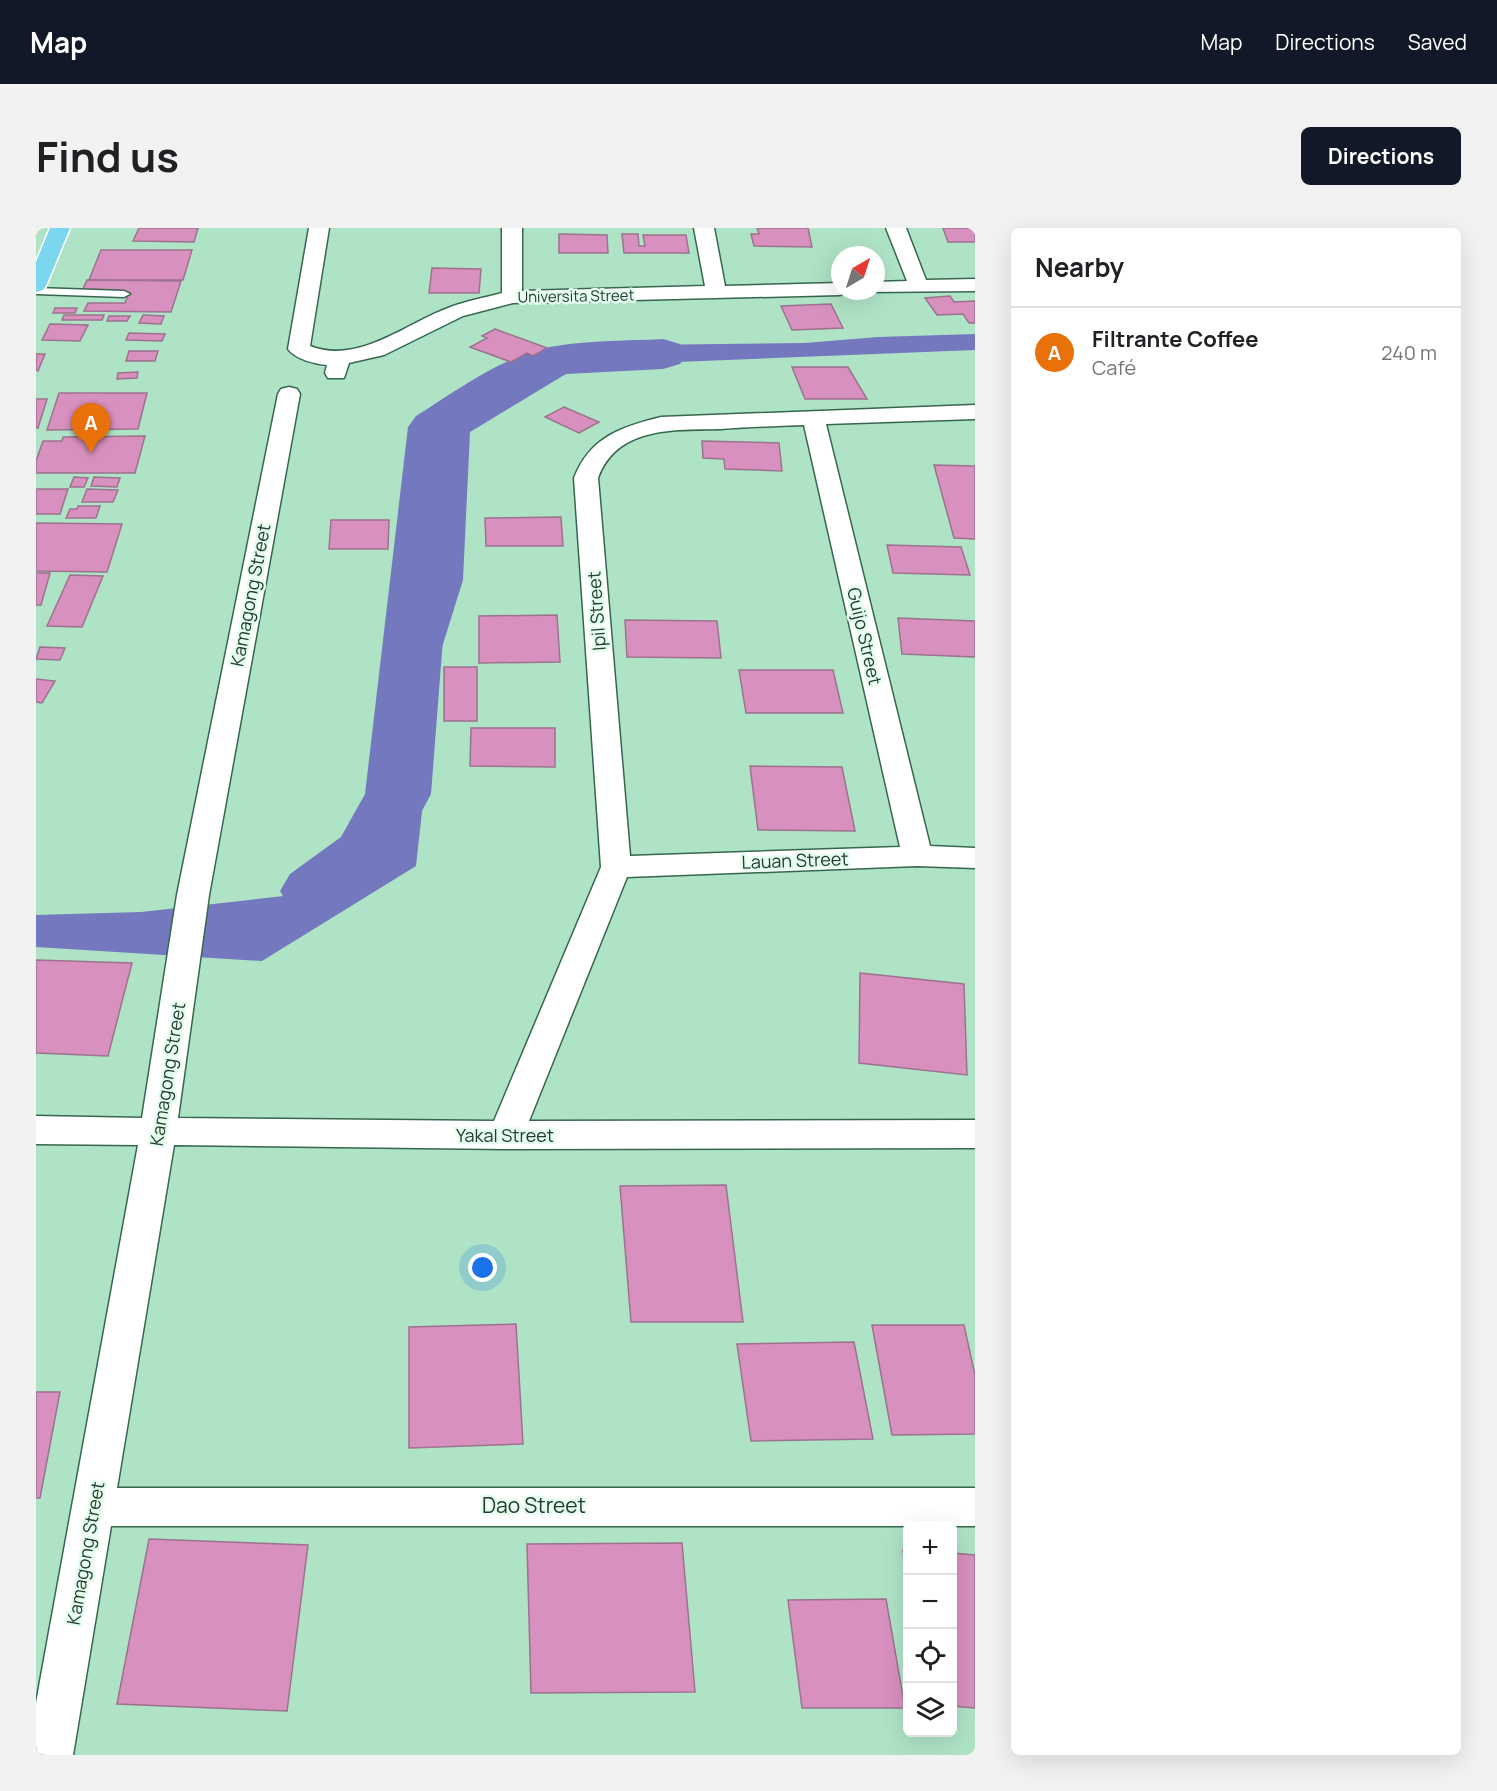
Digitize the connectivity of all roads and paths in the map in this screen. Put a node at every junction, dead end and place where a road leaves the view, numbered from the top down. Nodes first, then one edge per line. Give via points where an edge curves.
1 (60, 228) edge
2 (319, 228) edge
3 (512, 228) edge
4 (704, 228) edge
5 (896, 228) edge
6 (975, 285) edge
7 (36, 286) edge
8 (919, 287) junction
9 (885, 288) edge
10 (831, 289) edge
11 (36, 291) edge
12 (716, 293) junction
13 (124, 294) dead end
14 (512, 297) junction
15 (289, 394) dead end
16 (975, 412) edge
17 (813, 417) junction
18 (917, 856) junction
19 (975, 858) edge
20 (616, 867) junction
21 (36, 1130) edge
22 (158, 1132) junction
23 (975, 1134) edge
24 (506, 1135) junction
25 (93, 1507) junction
26 (975, 1507) edge
27 (50, 1755) edge

1 - 7 main road
2 - 14 street, Universita Street via 299,349 337,366 456,312
3 - 14 street
4 - 12 street
5 - 8 street
6 - 8 street
8 - 9 street
10 - 12 street, Universita Street
11 - 13 lane
12 - 14 street, Universita Street
15 - 22 street, Kamagong Street via 192,895
16 - 17 street, Ipil Street
17 - 18 street, Guijo Street
17 - 20 street, Ipil Street via 661,424 629,432 605,446 590,461 586,478
18 - 19 street, Lauan Street
18 - 20 street, Lauan Street
20 - 24 street, Ipil Street
21 - 22 street, Yakal Street
22 - 24 street, Yakal Street
22 - 25 street, Kamagong Street
23 - 24 street, Yakal Street
25 - 26 street, Dao Street
25 - 27 street, Kamagong Street

